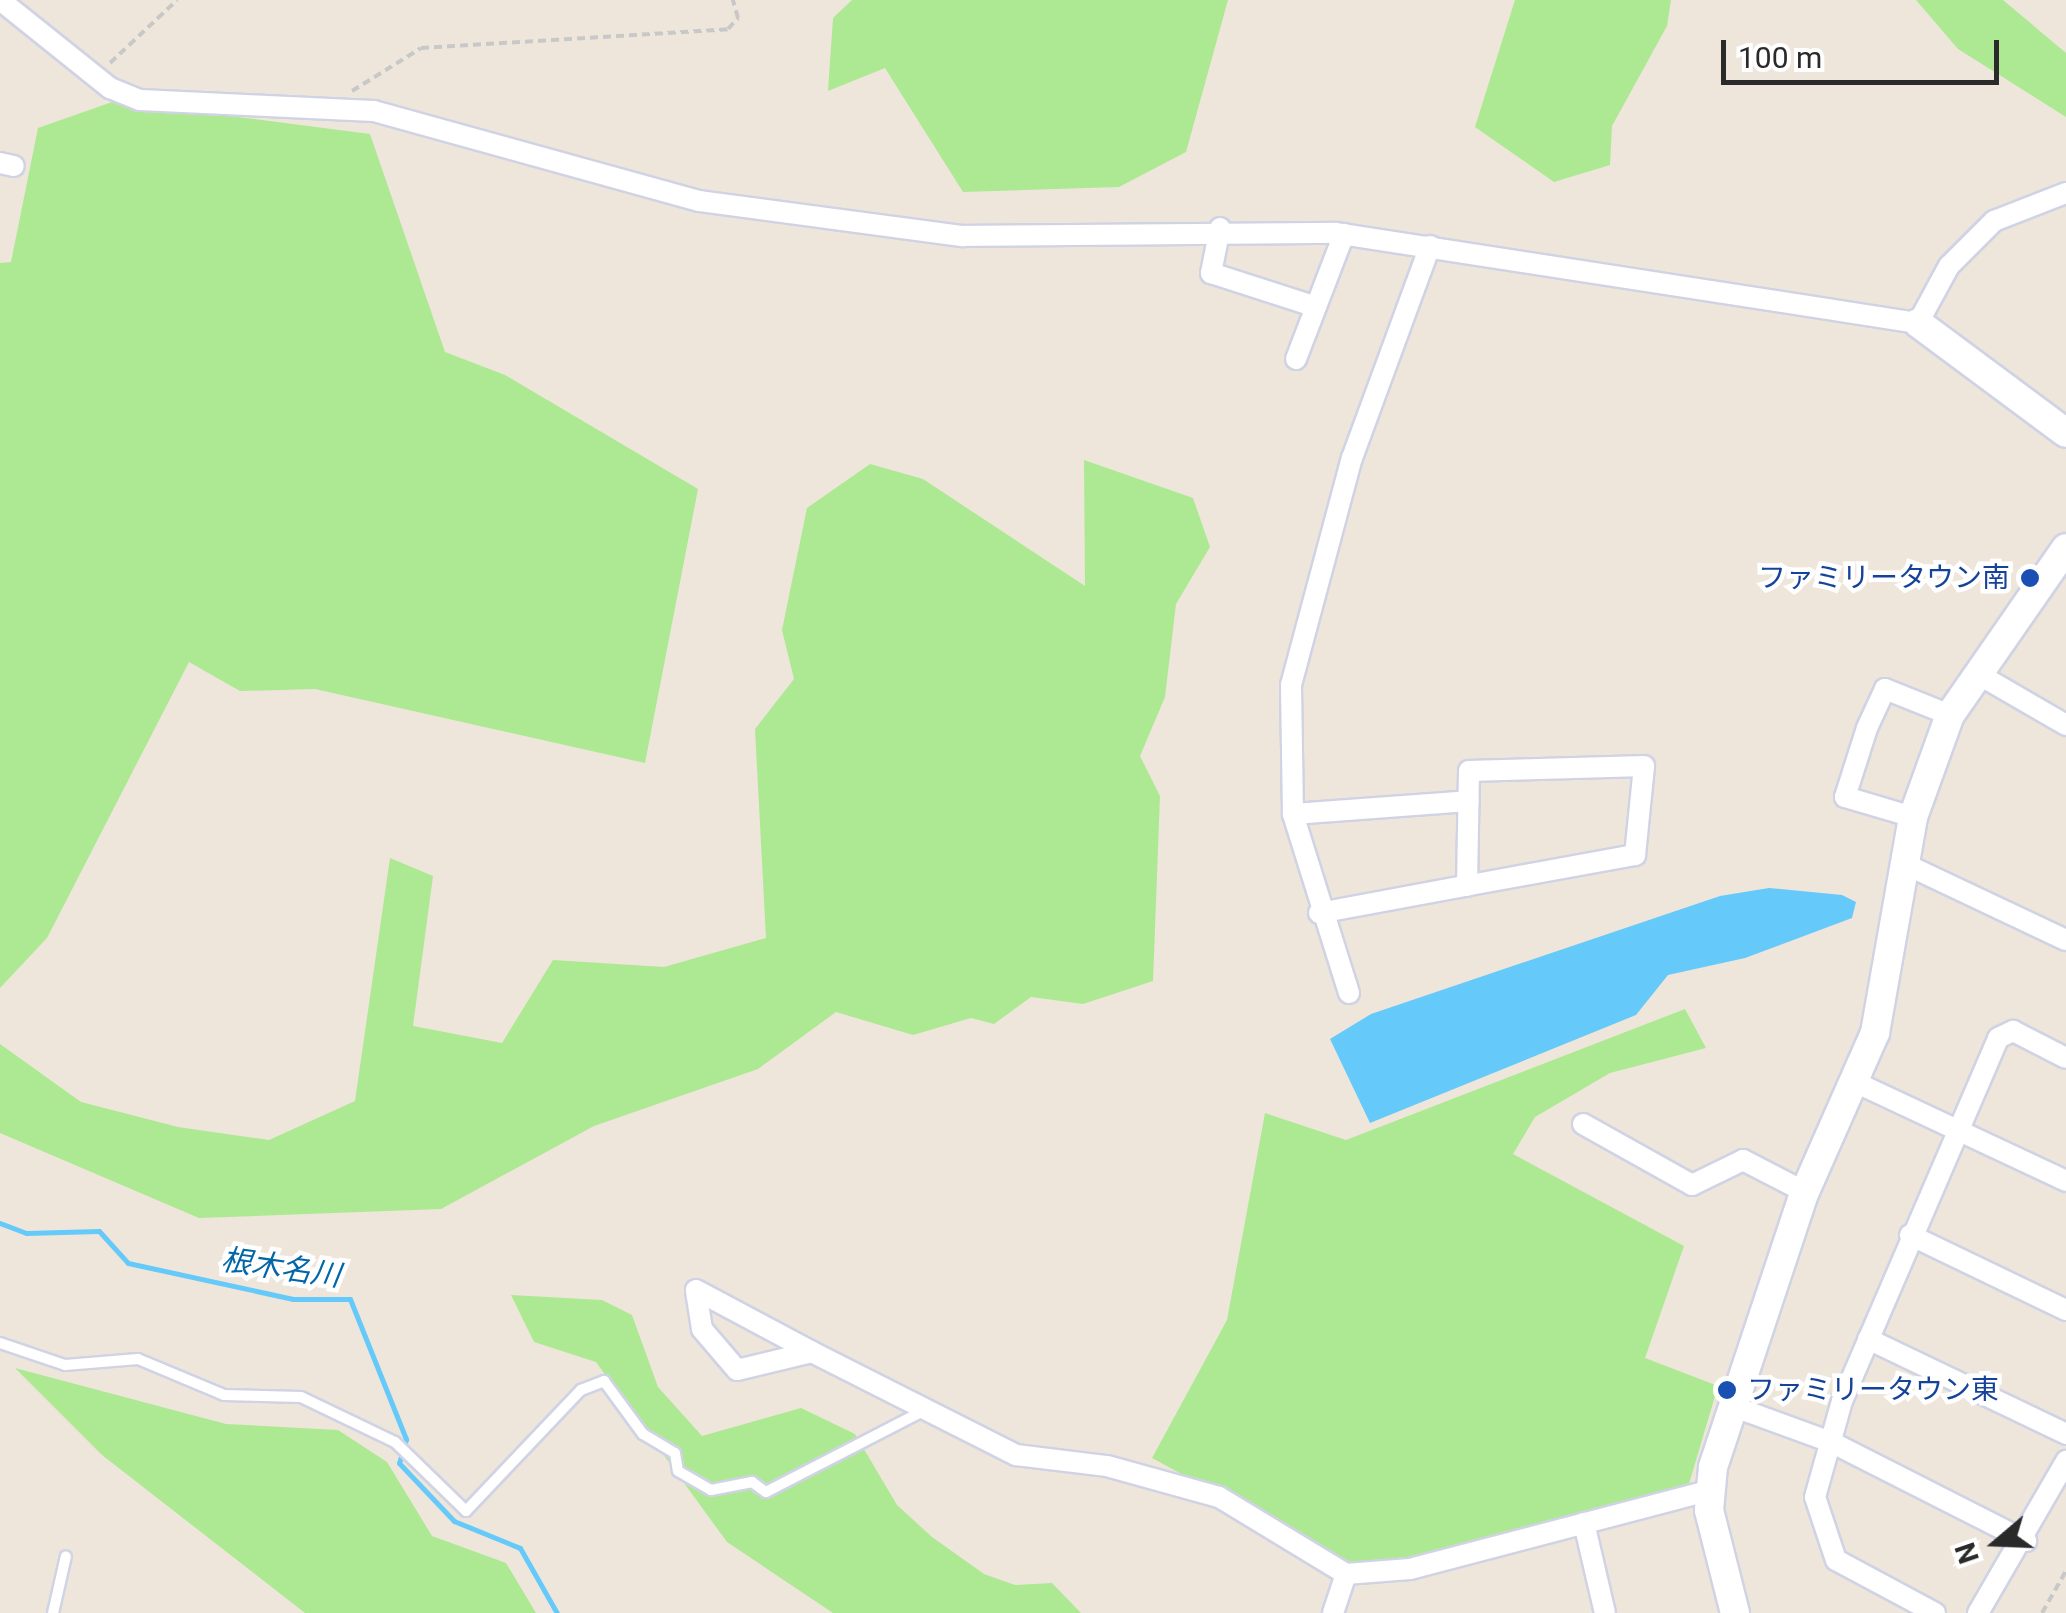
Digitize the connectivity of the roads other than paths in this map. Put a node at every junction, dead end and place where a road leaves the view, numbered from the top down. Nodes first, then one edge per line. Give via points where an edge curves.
1 (0, 0) edge
2 (2066, 193) edge
3 (1220, 228) junction
4 (1344, 234) junction
5 (1430, 246) junction
6 (1316, 307) junction
7 (1918, 323) junction
8 (1296, 359) dead end
9 (2066, 433) edge
10 (2066, 548) edge
11 (2056, 581) edge
12 (1978, 674) junction
13 (1950, 715) junction
14 (2066, 725) edge
15 (1468, 801) junction
16 (1294, 814) junction
17 (1913, 817) junction
18 (1905, 864) junction
19 (1467, 886) junction
20 (1320, 914) junction
21 (2066, 940) edge
22 (1349, 994) dead end
23 (2066, 1058) edge
24 (1858, 1083) junction
25 (1582, 1124) dead end
26 (1955, 1128) junction
27 (2066, 1180) edge
28 (1805, 1192) junction
29 (1910, 1235) junction
30 (2066, 1310) edge
31 (1868, 1339) junction
32 (0, 1344) edge
33 (812, 1352) junction
34 (1732, 1406) junction
35 (928, 1408) junction
36 (2066, 1434) edge
37 (1831, 1442) junction
38 (2066, 1461) edge
39 (1708, 1490) junction
40 (1584, 1522) junction
41 (2026, 1541) junction
42 (66, 1556) dead end
43 (1346, 1574) junction
44 (53, 1613) edge
45 (1333, 1613) edge
46 (1606, 1613) edge
47 (1736, 1613) edge
48 (1936, 1613) edge
49 (1978, 1613) edge

1 - 3 street via 96,76 140,100 374,111 699,200 925,231 1044,240
2 - 7 street via 1994,221 1949,266
3 - 4 street
3 - 6 street via 1211,273
4 - 5 street
4 - 6 street
5 - 7 street
5 - 16 street via 1352,458 1290,686
6 - 8 street
7 - 9 street
10 - 11 street
11 - 12 street
12 - 13 street
12 - 14 street
13 - 17 street
13 - 17 street via 1885,689 1867,728 1845,797
15 - 16 street
15 - 19 street
15 - 19 street via 1469,772 1644,766 1635,854
16 - 20 street
17 - 18 street
18 - 21 street
18 - 24 street via 1885,995
19 - 20 street
20 - 22 street
23 - 26 street via 2004,1032
24 - 26 street
24 - 28 street
25 - 28 street via 1692,1184 1743,1160
26 - 27 street
26 - 29 street
28 - 34 street
29 - 30 street
29 - 31 street
31 - 36 street
31 - 37 street
32 - 35 lane via 65,1365 138,1359 224,1395 301,1396 395,1442 409,1464 466,1512 581,1390 604,1381 694,1484 752,1482 766,1492
33 - 33 street via 713,1298 696,1290 702,1329 738,1370
33 - 35 street
34 - 37 street
34 - 39 street
35 - 43 street via 1016,1455 1107,1466 1219,1497
37 - 41 street
37 - 48 street via 1814,1496 1836,1560
38 - 41 street
39 - 40 street
39 - 47 street
40 - 43 street via 1410,1569
40 - 46 street
41 - 49 street
42 - 44 lane
43 - 45 street

